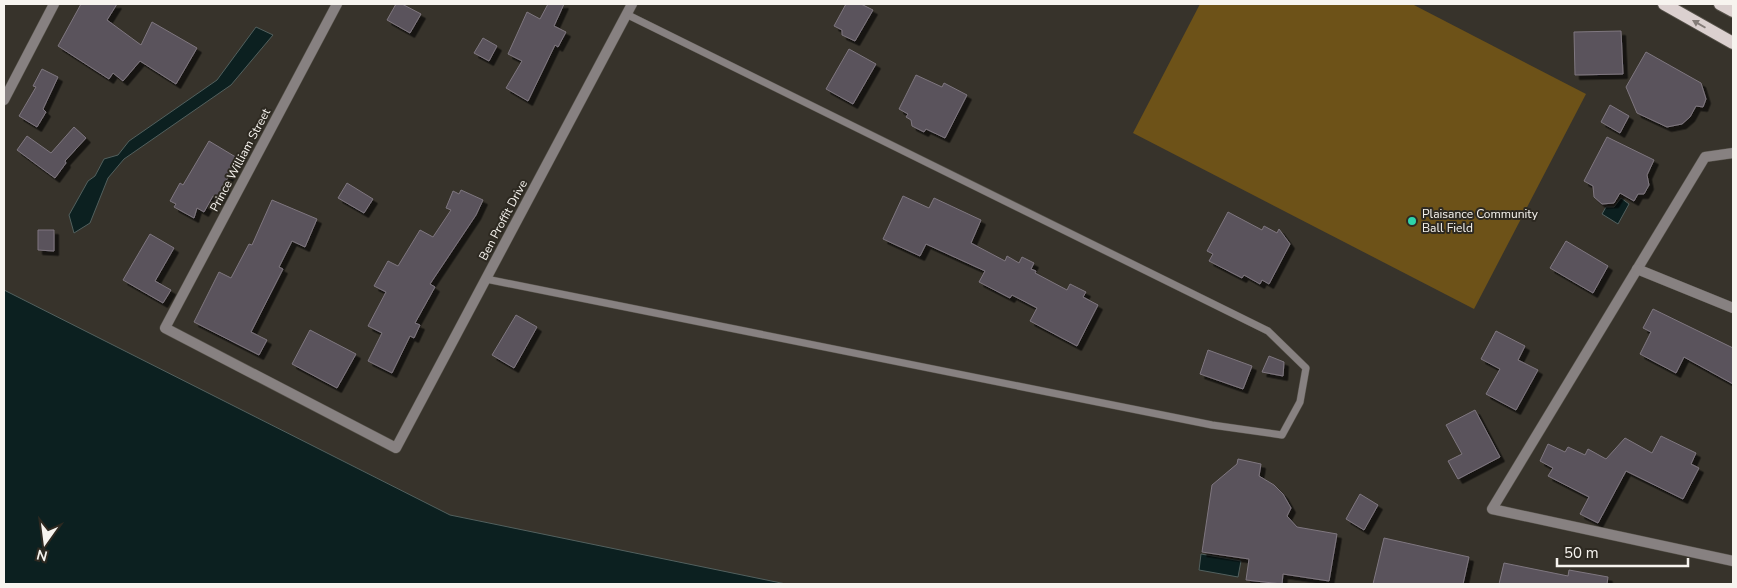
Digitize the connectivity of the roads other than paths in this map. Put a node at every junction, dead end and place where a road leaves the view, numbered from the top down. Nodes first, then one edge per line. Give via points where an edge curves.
1 (54, 4) edge
2 (337, 4) edge
3 (632, 4) edge
4 (1664, 4) edge
5 (1720, 4) edge
6 (1733, 11) edge
7 (626, 14) junction
8 (1733, 44) edge
9 (4, 100) edge
10 (1733, 152) edge
11 (1636, 268) junction
12 (486, 279) junction
13 (1733, 308) edge
14 (396, 448) joint
15 (1733, 561) edge

1 - 9 street
2 - 14 street, Prince William Street via 165,328
3 - 7 street, Ben Proffit Drive
8 -> 4 main road
5 - 6 main road
7 - 12 street, Ben Proffit Drive
7 - 12 lane via 1268,331 1306,368 1300,402 1282,435 1212,425
10 - 11 street via 1705,157
11 - 13 street
11 - 15 street via 1492,509
12 - 14 street, Ben Proffit Drive

